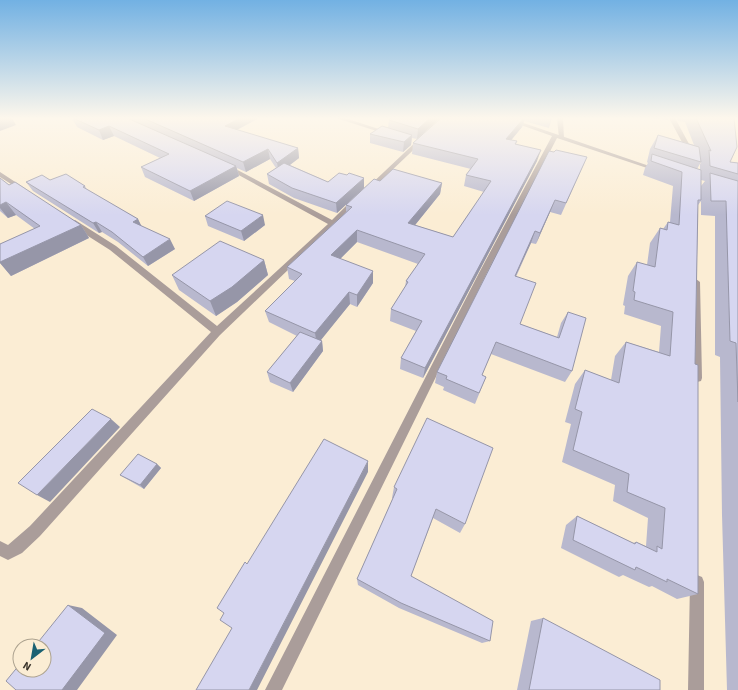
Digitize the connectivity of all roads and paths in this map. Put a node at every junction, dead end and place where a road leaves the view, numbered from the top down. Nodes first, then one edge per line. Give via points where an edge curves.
1 (406, 150) edge
2 (550, 150) edge
3 (599, 150) edge
4 (689, 150) edge
5 (220, 163) edge
6 (696, 163) edge
7 (666, 172) edge
8 (0, 174) edge
9 (33, 196) edge
10 (66, 218) edge
11 (332, 222) junction
12 (696, 270) edge
13 (217, 332) junction
14 (697, 390) edge
15 (0, 548) edge
16 (697, 574) edge
17 (273, 690) edge
18 (696, 690) edge

1 - 11 street
2 - 17 street via 504,229
3 - 7 street
4 - 6 street
5 - 11 street
8 - 9 street
10 - 13 street via 113,248
11 - 13 street
12 - 14 street
13 - 15 street via 35,531 8,553
16 - 18 street

